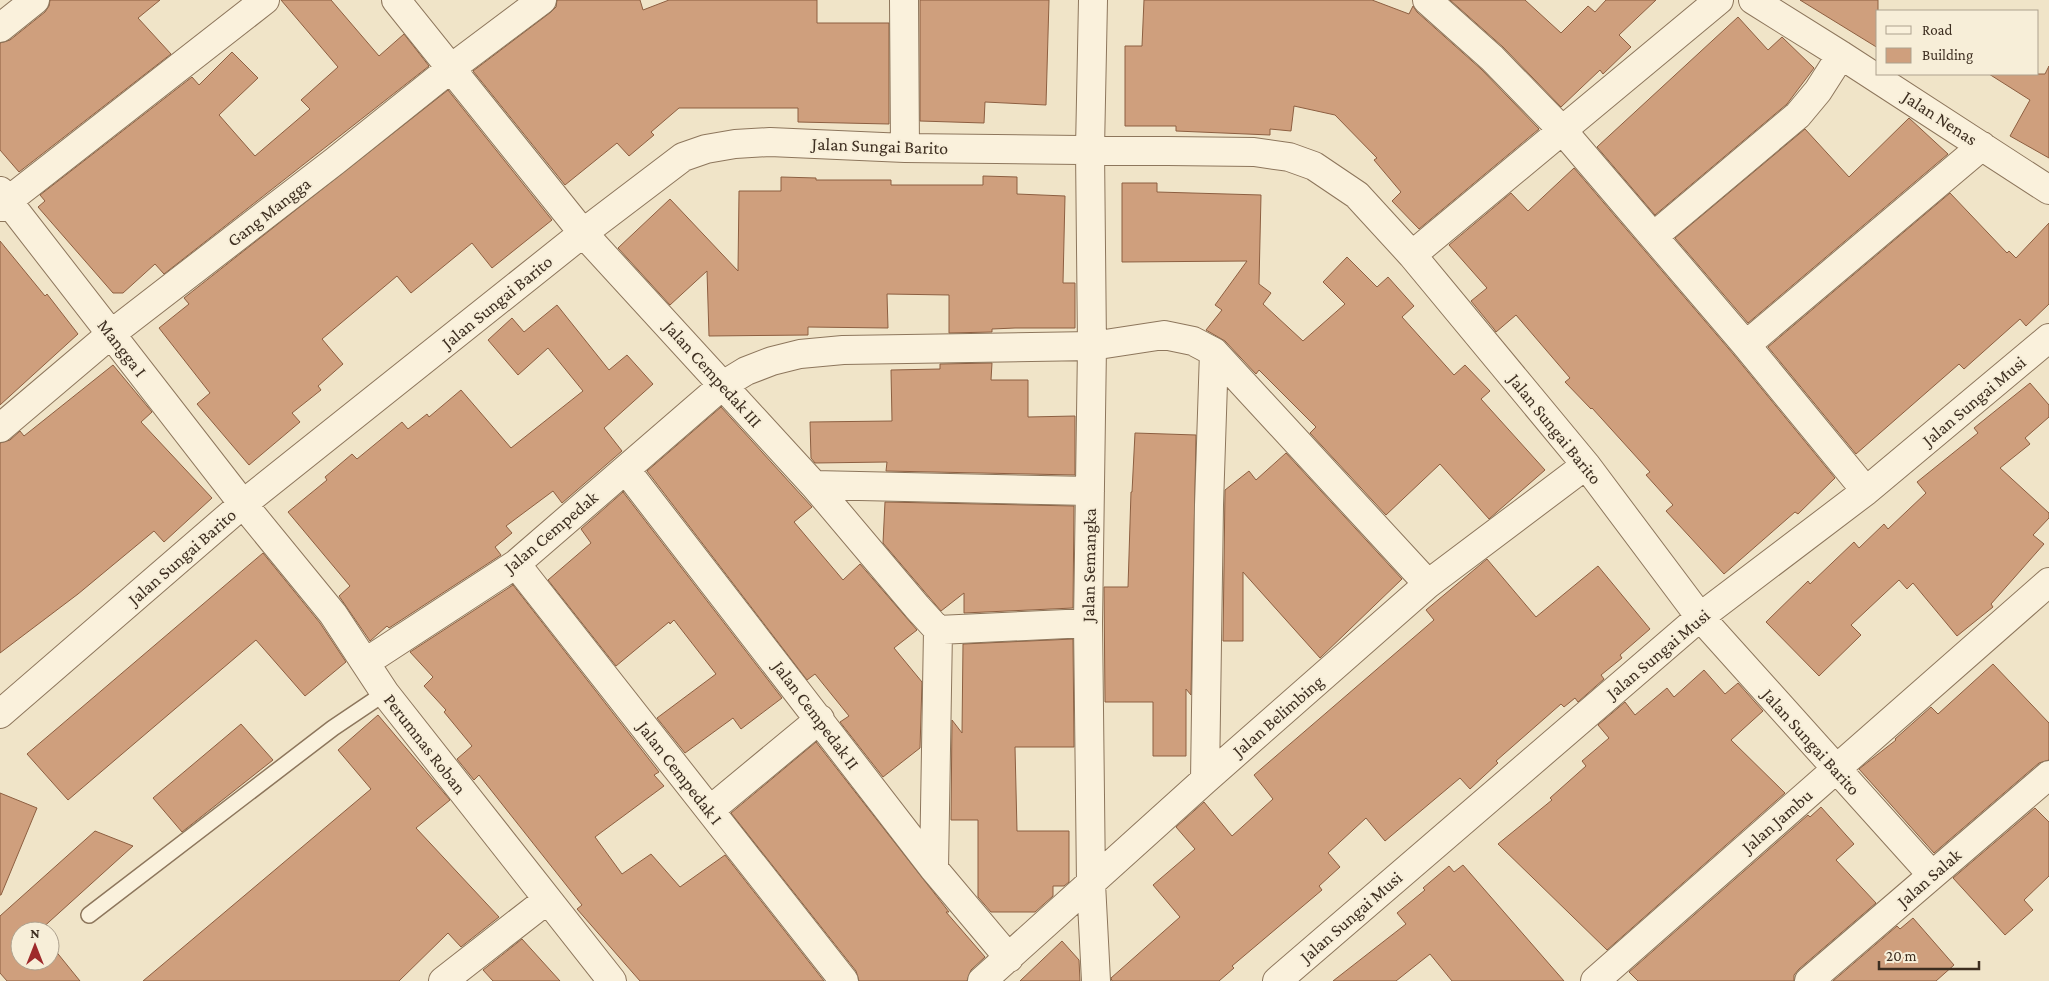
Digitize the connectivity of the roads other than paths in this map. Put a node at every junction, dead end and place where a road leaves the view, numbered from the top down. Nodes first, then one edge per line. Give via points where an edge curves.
1 (35, 0) edge
2 (265, 0) edge
3 (396, 0) edge
4 (542, 0) edge
5 (904, 0) edge
6 (1093, 0) edge
7 (1427, 0) edge
8 (1719, 0) edge
9 (1767, 4) edge
10 (0, 28) edge
11 (1841, 54) junction
12 (450, 69) junction
13 (1563, 131) junction
14 (1982, 146) junction
15 (905, 148) junction
16 (1090, 149) junction
17 (2049, 190) edge
18 (3, 200) edge
19 (583, 234) junction
20 (1654, 236) junction
21 (1412, 255) junction
22 (111, 334) junction
23 (2049, 338) edge
24 (1746, 345) junction
25 (1092, 346) junction
26 (1214, 352) junction
27 (723, 385) junction
28 (0, 428) edge
29 (1586, 465) junction
30 (626, 470) junction
31 (814, 485) junction
32 (1090, 491) junction
33 (1866, 491) junction
34 (243, 504) junction
35 (516, 564) junction
36 (2049, 582) edge
37 (1428, 584) junction
38 (1700, 617) junction
39 (1088, 623) junction
40 (938, 630) junction
41 (366, 662) junction
42 (385, 693) junction
43 (0, 714) edge
44 (820, 719) junction
45 (1835, 769) junction
46 (2049, 775) edge
47 (1205, 780) junction
48 (710, 810) junction
49 (934, 869) junction
50 (1932, 875) junction
51 (1091, 882) junction
52 (547, 900) junction
53 (89, 915) dead end
54 (1009, 958) junction
55 (1294, 975) edge
56 (443, 981) edge
57 (612, 981) edge
58 (844, 981) edge
59 (982, 981) edge
60 (1096, 981) edge
61 (1596, 981) edge
62 (1809, 981) edge

1 - 10 street
2 - 18 street
3 - 12 street, Jalan Cempedak III
4 - 12 street, Gang Mangga
5 - 15 street
6 - 16 street
7 - 13 street via 1492,58
8 - 13 street
9 - 11 street, Jalan Nenas
11 - 14 street, Jalan Nenas
11 - 20 street via 1818,91 1798,115
12 - 19 street, Jalan Cempedak III
12 - 22 street, Gang Mangga
13 - 20 street
13 - 21 street
14 - 17 street, Jalan Nenas
14 - 24 street
15 - 16 street, Jalan Sungai Barito
15 - 19 street, Jalan Sungai Barito via 770,142 706,149 683,157
16 - 21 street, Jalan Sungai Barito via 1254,152 1289,157 1314,166 1357,195
16 - 25 street, Jalan Semangka
18 - 22 street, Mangga I
19 - 27 street, Jalan Cempedak III
19 - 34 street, Jalan Sungai Barito
20 - 24 street
21 - 29 street, Jalan Sungai Barito
22 - 28 street, Gang Mangga
22 - 34 street, Mangga I
23 - 33 street, Jalan Sungai Musi
24 - 33 street
25 - 26 street, Jalan Cempedak via 1164,335 1194,341
25 - 27 street, Jalan Cempedak via 843,350 800,354 746,371
25 - 32 street, Jalan Semangka
26 - 37 street
26 - 47 street
27 - 30 street, Jalan Cempedak
27 - 31 street, Jalan Cempedak III
29 - 37 street, Jalan Belimbing
29 - 38 street, Jalan Sungai Barito
30 - 35 street, Jalan Cempedak
30 - 44 street, Jalan Cempedak II
31 - 32 street
31 - 40 street, Jalan Cempedak III
32 - 39 street, Jalan Semangka
33 - 38 street, Jalan Sungai Musi
34 - 41 street, Perumnas Roban via 333,614
34 - 43 street, Jalan Sungai Barito
35 - 41 street, Jalan Cempedak
35 - 48 street, Jalan Cempedak I
36 - 45 street, Jalan Jambu
37 - 47 street, Jalan Belimbing
38 - 45 street, Jalan Sungai Barito
38 - 55 street, Jalan Sungai Musi
39 - 40 street
39 - 51 street, Jalan Semangka
40 - 49 street
41 - 42 street, Perumnas Roban
42 - 52 street, Perumnas Roban
42 - 53 lane via 333,728
44 - 48 street
44 - 49 street, Jalan Cempedak II
45 - 50 street, Jalan Sungai Barito
45 - 61 street, Jalan Jambu
46 - 50 street, Jalan Salak
47 - 51 street, Jalan Belimbing
48 - 58 street, Jalan Cempedak I
49 - 54 street, Jalan Cempedak II
50 - 62 street, Jalan Salak
51 - 54 street, Jalan Belimbing
51 - 60 street, Jalan Semangka
52 - 56 street
52 - 57 street, Perumnas Roban
54 - 59 street, Jalan Belimbing

